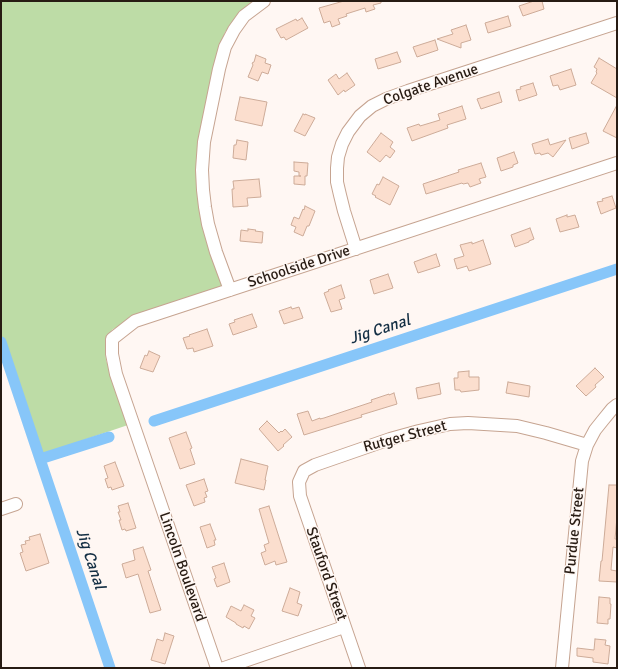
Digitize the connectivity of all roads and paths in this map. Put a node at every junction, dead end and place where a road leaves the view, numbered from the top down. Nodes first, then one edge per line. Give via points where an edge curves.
1 (264, 1) edge
2 (617, 23) edge
3 (617, 163) edge
4 (356, 249) junction
5 (230, 290) junction
6 (617, 405) edge
7 (587, 446) junction
8 (147, 466) joint
9 (301, 478) joint
10 (16, 504) dead end
11 (1, 509) edge
12 (344, 627) junction
13 (217, 668) edge
14 (224, 668) edge
15 (359, 668) edge
16 (562, 668) edge

1 - 5 street via 244,16 225,47 204,142 202,170 205,207 222,271
2 - 4 street, Colgate Avenue via 386,99 360,116 342,144 337,168 340,195
3 - 4 street, Schoolside Drive
4 - 5 street, Schoolside Drive
5 - 8 street, Schoolside Drive via 135,321 112,339 116,374
6 - 7 street, Purdue Street via 595,430
7 - 9 street, Rutger Street via 546,432 517,426 450,424 390,439 315,465 304,471
7 - 16 street, Purdue Street via 580,477
8 - 13 street, Lincoln Boulevard
9 - 12 street, Stauford Street via 299,482 303,507
10 - 11 street
12 - 14 street
12 - 15 street, Stauford Street

